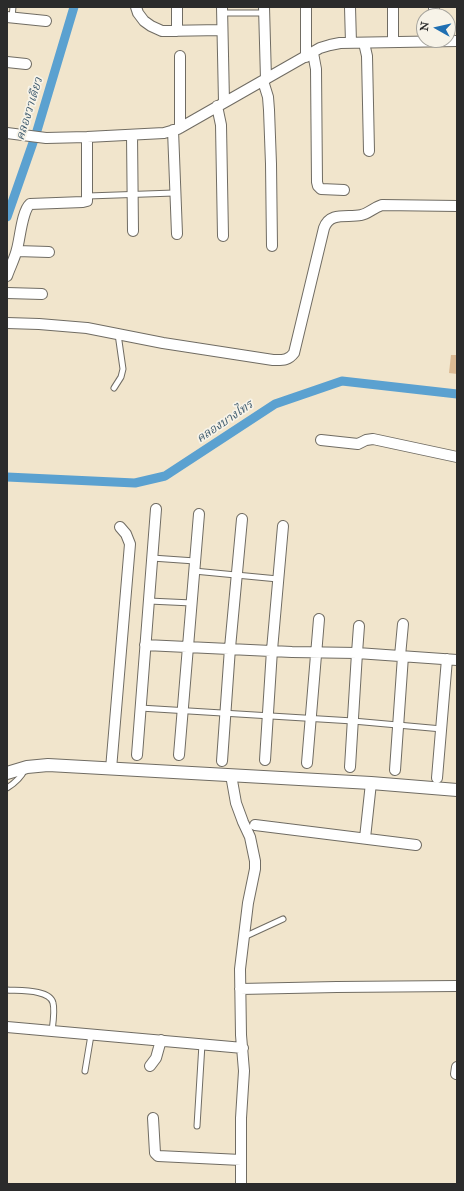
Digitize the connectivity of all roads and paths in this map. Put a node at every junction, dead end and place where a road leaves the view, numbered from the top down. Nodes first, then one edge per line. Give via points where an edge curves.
1 (13, 7) edge
2 (136, 7) edge
3 (177, 7) edge
4 (306, 7) edge
5 (350, 7) edge
6 (393, 7) edge
7 (222, 10) edge
8 (264, 10) edge
9 (9, 17) edge
10 (46, 21) dead end
11 (222, 30) junction
12 (177, 31) junction
13 (416, 41) edge
14 (364, 42) junction
15 (393, 42) junction
16 (351, 43) junction
17 (309, 55) junction
18 (180, 56) dead end
19 (7, 62) edge
20 (26, 64) dead end
21 (265, 80) junction
22 (221, 104) junction
23 (177, 129) junction
24 (7, 133) edge
25 (132, 135) junction
26 (87, 137) junction
27 (369, 152) dead end
28 (344, 190) dead end
29 (132, 194) junction
30 (174, 194) junction
31 (88, 196) junction
32 (457, 206) edge
33 (133, 231) dead end
34 (176, 234) dead end
35 (223, 236) dead end
36 (272, 246) dead end
37 (17, 251) junction
38 (49, 252) dead end
39 (7, 276) edge
40 (7, 293) edge
41 (42, 294) dead end
42 (7, 323) edge
43 (118, 334) junction
44 (114, 388) dead end
45 (321, 440) dead end
46 (457, 457) edge
47 (156, 509) dead end
48 (199, 514) dead end
49 (242, 519) dead end
50 (283, 526) dead end
51 (120, 527) dead end
52 (152, 558) junction
53 (195, 566) junction
54 (236, 576) junction
55 (278, 579) junction
56 (149, 600) junction
57 (192, 603) junction
58 (319, 619) dead end
59 (402, 624) dead end
60 (359, 626) dead end
61 (145, 645) junction
62 (188, 647) junction
63 (230, 648) junction
64 (272, 650) junction
65 (316, 652) junction
66 (357, 653) junction
67 (402, 656) junction
68 (452, 660) edge
69 (140, 708) junction
70 (183, 711) junction
71 (225, 713) junction
72 (268, 716) junction
73 (310, 718) junction
74 (353, 721) junction
75 (398, 725) junction
76 (442, 728) junction
77 (137, 755) dead end
78 (179, 755) dead end
79 (265, 760) dead end
80 (222, 761) dead end
81 (307, 763) dead end
82 (350, 766) dead end
83 (27, 767) junction
84 (111, 769) junction
85 (395, 770) dead end
86 (7, 773) edge
87 (231, 775) junction
88 (437, 778) dead end
89 (371, 783) junction
90 (7, 788) edge
91 (457, 790) edge
92 (255, 825) dead end
93 (365, 838) junction
94 (416, 845) dead end
95 (282, 920) dead end
96 (244, 937) junction
97 (457, 986) edge
98 (240, 989) junction
99 (7, 990) edge
100 (7, 1027) edge
101 (52, 1031) junction
102 (91, 1035) junction
103 (161, 1040) junction
104 (202, 1044) junction
105 (243, 1048) junction
106 (150, 1066) dead end
107 (85, 1071) dead end
108 (153, 1118) dead end
109 (197, 1126) dead end
110 (241, 1160) junction
111 (241, 1184) edge

1 - 9 lane
2 - 12 street via 144,21 151,26 162,31
3 - 12 street
4 - 17 street
5 - 16 street
6 - 15 street
7 - 8 lane
7 - 11 street
8 - 21 street
9 - 10 street
11 - 12 street
11 - 22 street
13 - 15 street
14 - 15 street
14 - 16 street
14 - 27 street
16 - 17 street via 330,45
17 - 21 street
17 - 28 street via 316,68 318,186 321,189
18 - 23 street
19 - 20 street
21 - 22 street
21 - 36 street via 269,110
22 - 23 street
22 - 35 street
23 - 25 street
23 - 30 street
24 - 26 street via 46,138
25 - 26 street
25 - 29 street
26 - 31 street
29 - 30 lane
29 - 31 lane
29 - 33 street
30 - 34 street
31 - 37 street via 88,201 83,202 27,206
32 - 43 street via 382,206 375,207 364,215 338,216 329,220 324,228 294,353 285,360 265,359
37 - 38 street
37 - 39 street
40 - 41 street
42 - 43 street via 87,328
43 - 44 lane via 123,368
45 - 46 street via 358,444 373,438
47 - 52 street
48 - 53 street
49 - 54 street
50 - 55 street
51 - 84 street via 130,544
52 - 53 lane
52 - 56 street
53 - 54 lane
53 - 57 street
54 - 55 lane
54 - 63 street
55 - 64 street
56 - 57 lane
56 - 61 street
57 - 62 street
58 - 65 street
59 - 67 street
60 - 66 street
61 - 62 street
61 - 69 street
62 - 63 street
62 - 70 street
63 - 64 street
63 - 71 street
64 - 65 street
64 - 72 street
65 - 66 street
65 - 73 street
66 - 67 street
66 - 74 street
67 - 68 street
67 - 75 street
68 - 76 street
69 - 70 lane
69 - 77 street
70 - 71 lane
70 - 78 street
71 - 72 lane
71 - 80 street
72 - 73 lane
72 - 79 street
73 - 74 lane
73 - 81 street
74 - 75 lane
74 - 82 street
75 - 76 lane
75 - 85 street
76 - 88 street
83 - 84 street via 48,765
83 - 86 street
83 - 90 lane via 22,777
84 - 87 street
87 - 89 street
87 - 96 street via 236,803 250,837 255,862
89 - 91 street
89 - 93 street
92 - 93 street
93 - 94 street
95 - 96 lane
96 - 98 street
97 - 98 street
98 - 105 street
99 - 101 lane via 40,993 51,998 54,1004
100 - 101 street
101 - 102 street
102 - 103 street
102 - 107 lane
103 - 104 street
103 - 106 street via 156,1058
104 - 105 street
104 - 109 lane
105 - 110 street
108 - 110 street via 154,1148 158,1156
110 - 111 street

